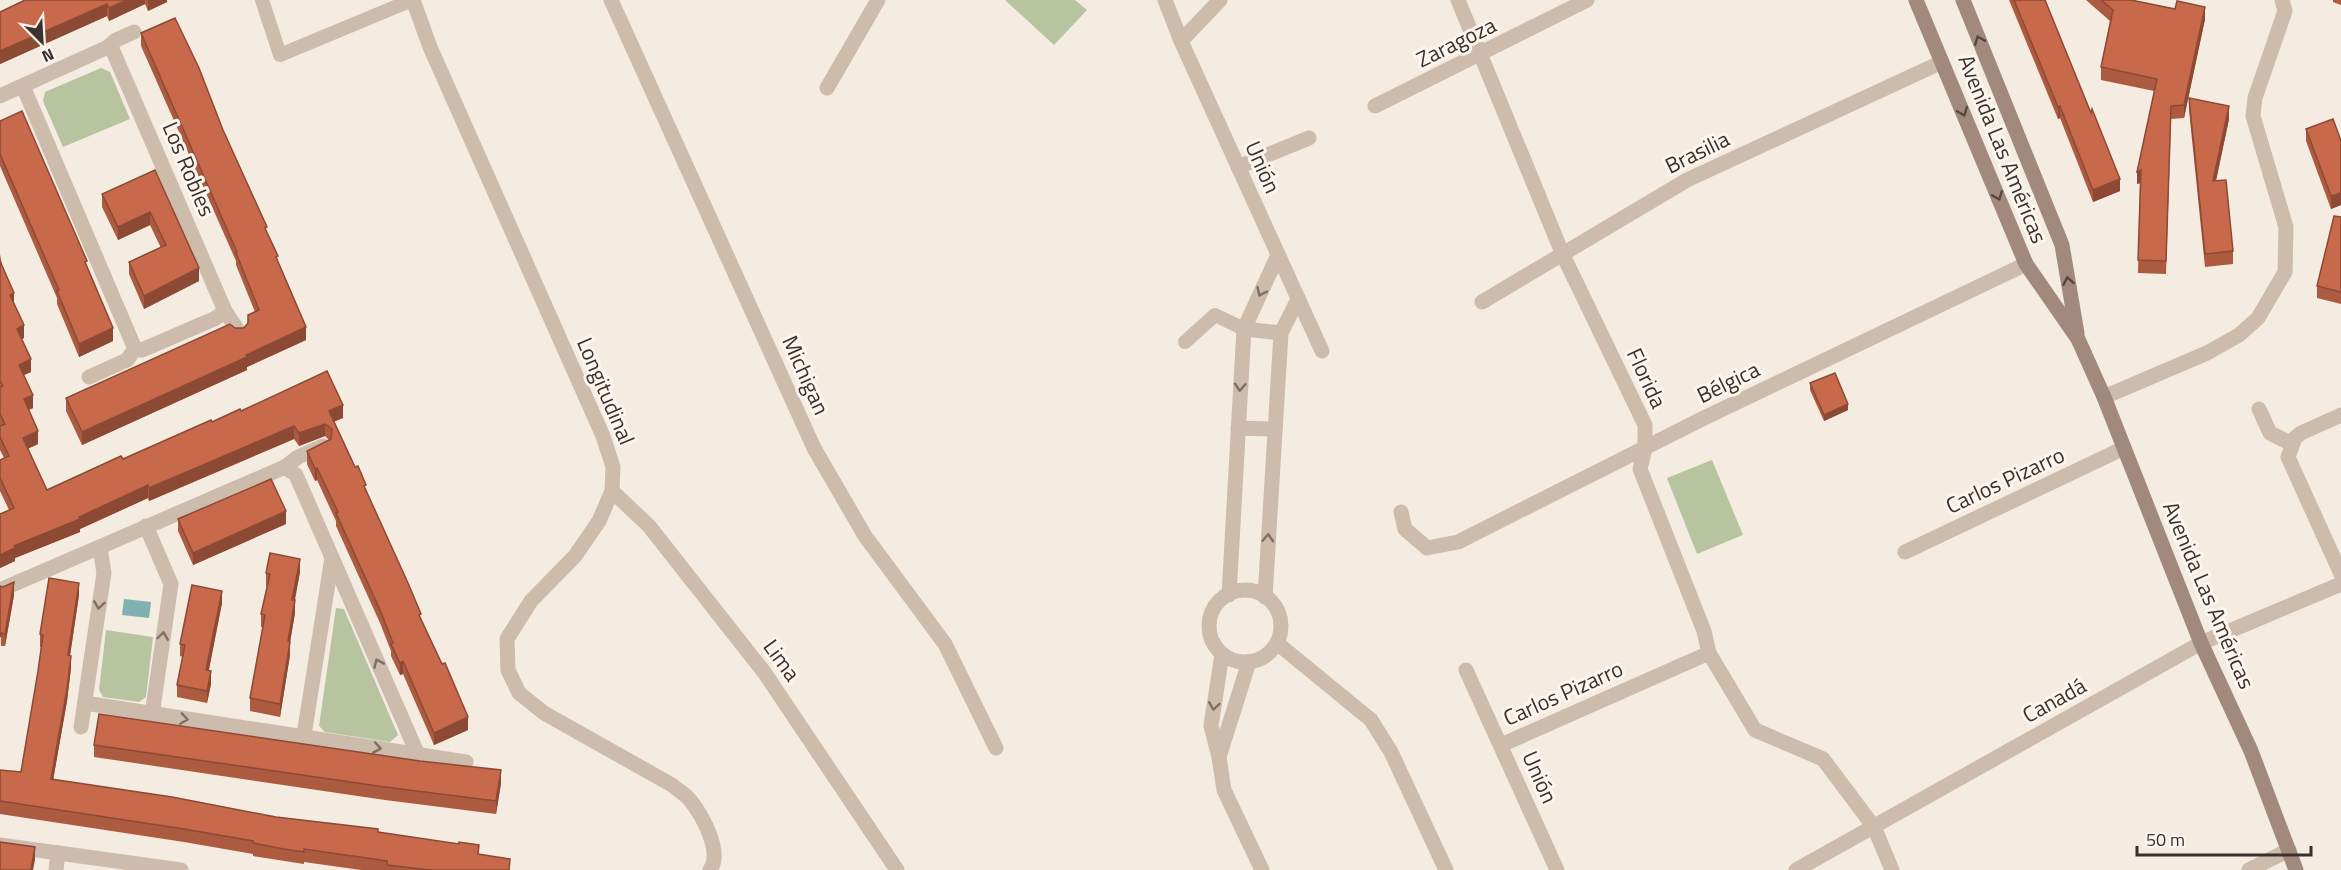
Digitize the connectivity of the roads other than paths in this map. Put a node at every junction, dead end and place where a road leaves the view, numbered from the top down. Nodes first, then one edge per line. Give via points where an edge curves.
1 (262, 0) edge
2 (413, 0) edge
3 (611, 0) edge
4 (878, 0) edge
5 (1165, 0) edge
6 (1221, 0) edge
7 (1458, 0) edge
8 (1587, 0) edge
9 (1916, 0) edge
10 (1963, 0) edge
11 (2282, 0) edge
12 (134, 32) dead end
13 (1180, 41) junction
14 (108, 47) junction
15 (1481, 55) junction
16 (1942, 62) junction
17 (23, 86) junction
18 (827, 88) dead end
19 (0, 96) edge
20 (1375, 106) dead end
21 (1309, 138) dead end
22 (1238, 167) junction
23 (1278, 255) junction
24 (1563, 255) junction
25 (2026, 264) junction
26 (1298, 299) junction
27 (1482, 302) dead end
28 (225, 311) junction
29 (1244, 329) junction
30 (239, 332) edge
31 (1281, 333) junction
32 (2078, 339) junction
33 (1185, 342) dead end
34 (135, 349) junction
35 (1322, 351) dead end
36 (89, 377) dead end
37 (2104, 397) junction
38 (2259, 409) dead end
39 (2341, 415) edge
40 (1238, 428) junction
41 (1275, 429) junction
42 (2292, 444) junction
43 (323, 446) edge
44 (2124, 448) junction
45 (1646, 449) junction
46 (285, 467) junction
47 (612, 490) junction
48 (1401, 512) dead end
49 (146, 526) junction
50 (100, 547) junction
51 (1905, 552) dead end
52 (332, 558) junction
53 (2341, 574) edge
54 (2341, 584) edge
55 (0, 590) edge
56 (1229, 595) junction
57 (1265, 597) junction
58 (1276, 643) junction
59 (2201, 643) junction
60 (1709, 653) junction
61 (1222, 654) junction
62 (1249, 662) junction
63 (1466, 670) dead end
64 (85, 703) junction
65 (152, 715) junction
66 (81, 727) dead end
67 (304, 735) junction
68 (1501, 746) junction
69 (996, 748) dead end
70 (418, 755) junction
71 (1219, 757) junction
72 (466, 762) dead end
73 (1874, 826) junction
74 (0, 845) edge
75 (2289, 850) junction
76 (58, 853) junction
77 (56, 870) edge
78 (181, 870) edge
79 (710, 870) edge
80 (897, 870) edge
81 (1262, 870) edge
82 (1446, 870) edge
83 (1557, 870) edge
84 (1796, 870) edge
85 (1892, 870) edge
86 (2249, 870) edge
87 (2296, 870) edge

1 - 2 lane via 280,55
2 - 47 street, Longitudinal via 430,47 603,436 614,467
3 - 69 street, Michigan via 814,448 865,536 945,644
4 - 18 street
5 - 13 street, Unión
6 - 13 street
7 - 15 street, Florida
8 - 15 street, Zaragoza
9 - 16 street, Avenida Las Américas
32 -> 10 street, Avenida Las Américas via 2062,245
11 - 37 street via 2285,11 2255,98 2253,116 2286,227 2285,272 2258,318 2239,335 2207,353
12 - 14 street
13 - 22 street, Unión
14 - 17 street
14 - 28 street, Los Robles
15 - 20 street, Zaragoza
15 - 24 street, Florida
16 - 24 street, Brasilia via 1687,180
16 -> 25 street, Avenida Las Américas
17 - 19 street
17 - 34 street
21 - 22 street
22 - 23 street, Unión
23 - 26 street, Unión
23 -> 29 street
24 - 27 street, Brasilia
24 - 45 street, Florida via 1645,425
25 - 32 street, Avenida Las Américas
25 - 45 street, Bélgica
26 - 31 street
26 - 35 street, Unión
28 - 30 street, Los Robles
28 - 34 street via 142,350
29 - 31 street
29 - 33 lane via 1215,315
29 -> 40 street
31 - 41 street
32 - 37 street, Avenida Las Américas
34 - 36 street via 127,360
37 - 44 street, Avenida Las Américas
38 - 42 street via 2270,433
39 - 42 street via 2301,433
40 - 41 street
40 - 56 street
57 -> 41 street
42 - 53 street via 2288,457
43 - 46 street
44 - 51 street, Carlos Pizarro
44 - 59 street, Avenida Las Américas
45 - 48 street, Bélgica via 1458,542 1427,548 1406,529
45 - 60 street, Florida via 1640,469 1704,631
46 - 49 street
46 - 52 street via 296,475
47 - 79 street, Longitudinal via 599,521 575,556 531,601 507,639 508,670 519,693 543,713 672,785 689,799 713,842
47 - 80 street, Lima via 649,526 764,672
49 - 50 street
65 -> 49 street via 171,584
50 - 55 street
50 -> 64 street via 104,573
52 - 67 street
70 -> 52 street
54 - 59 street, Canadá
56 - 57 street via 1238,590 1258,592
56 - 61 street via 1220,599 1210,617 1210,637
57 - 58 street via 1275,604 1281,623
58 - 62 street via 1265,656
58 - 82 street via 1371,720
59 - 73 street, Canadá
59 - 75 street, Avenida Las Américas via 2251,751
60 - 68 street, Carlos Pizarro
60 - 73 street, Florida via 1755,730 1823,759
61 - 62 street
61 -> 71 street via 1211,726
62 - 71 street
63 - 68 street, Unión
64 - 65 street
64 - 66 street
65 -> 67 street
67 -> 70 street
68 - 83 street, Unión
70 - 72 street
71 - 81 street via 1224,790
73 - 84 street, Canadá
73 - 85 street, Florida
74 - 76 street
75 - 86 street
75 - 87 street, Avenida Las Américas
76 - 77 street
76 - 78 street

